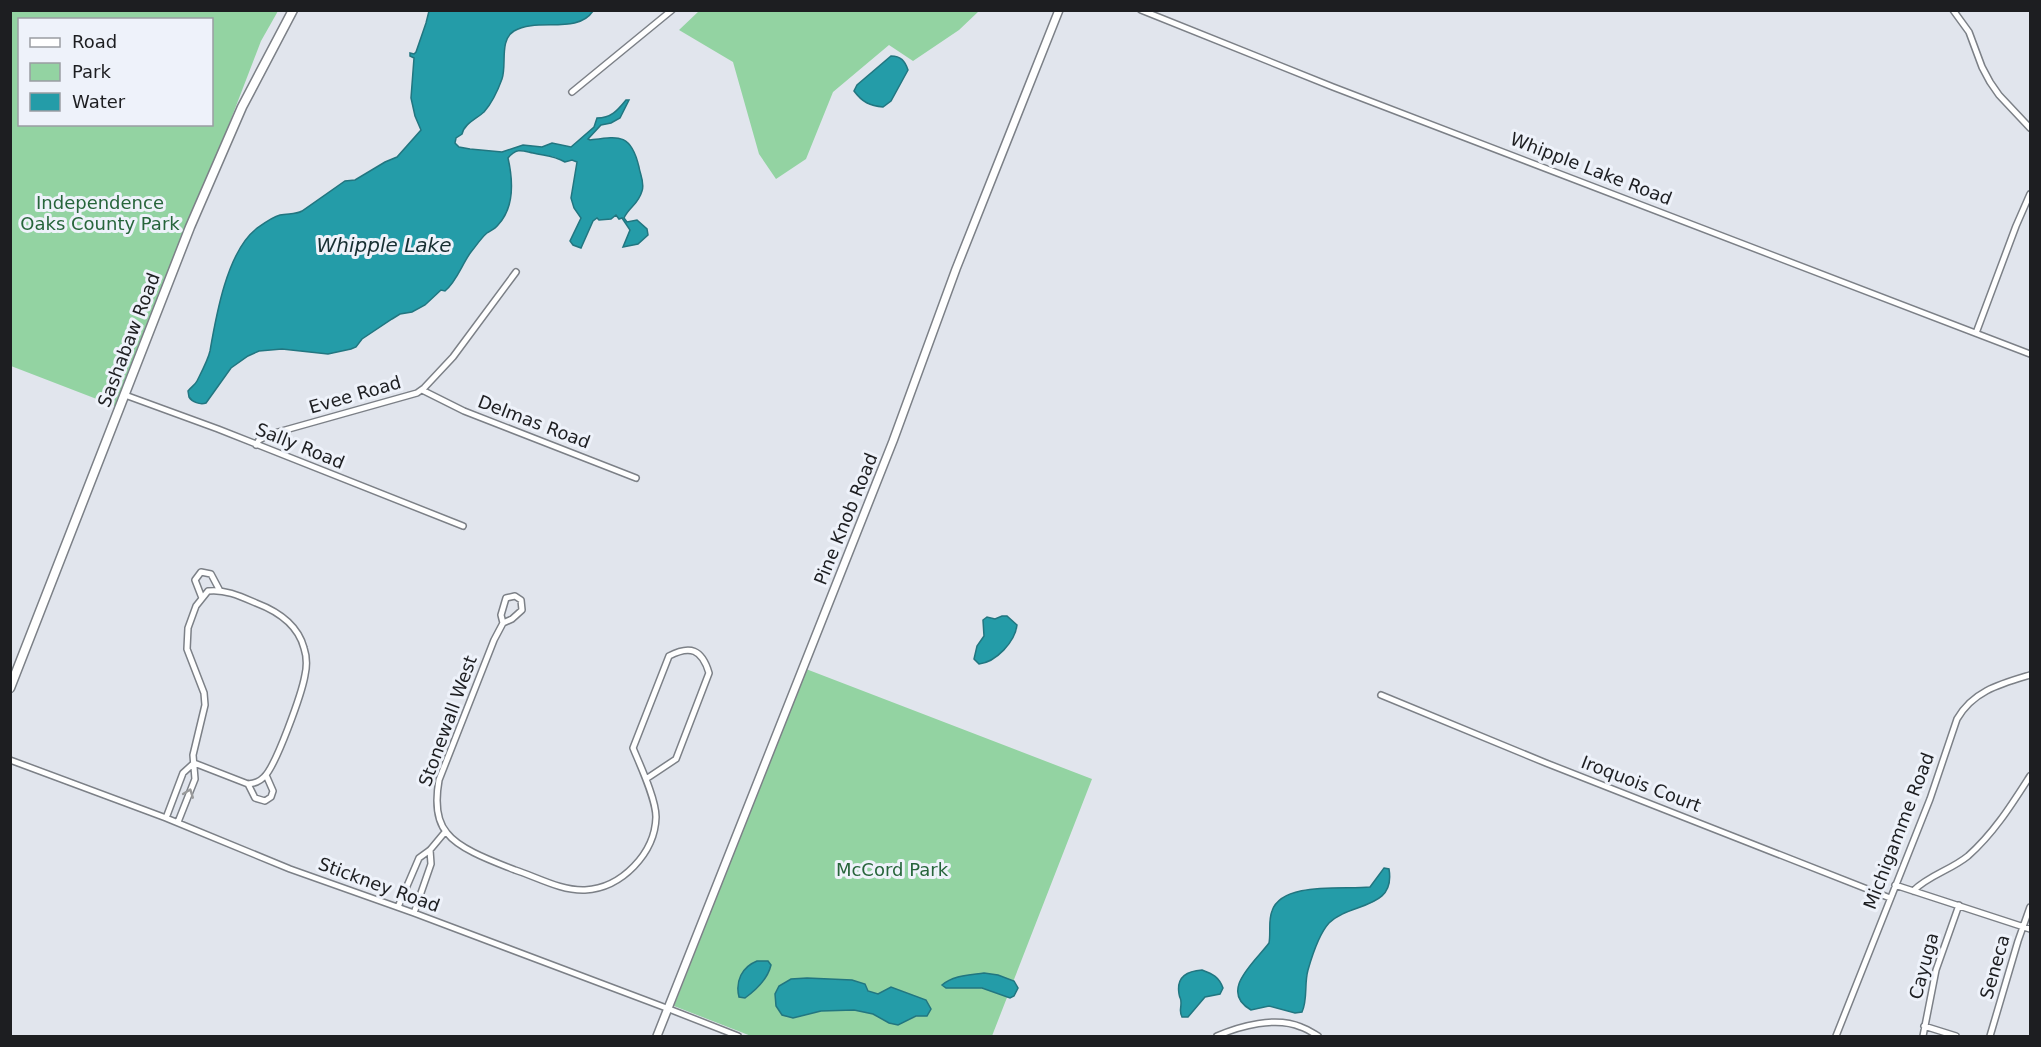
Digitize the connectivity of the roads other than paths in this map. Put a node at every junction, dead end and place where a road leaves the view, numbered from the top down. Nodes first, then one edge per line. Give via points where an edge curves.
1 (293, 10) edge
2 (672, 10) edge
3 (1059, 10) edge
4 (1141, 10) edge
5 (1953, 10) edge
6 (572, 93) dead end
7 (2031, 128) edge
8 (2031, 194) edge
9 (516, 272) dead end
10 (1976, 333) junction
11 (2031, 354) edge
12 (422, 390) junction
13 (125, 396) junction
14 (256, 445) junction
15 (636, 478) dead end
16 (463, 526) dead end
17 (220, 591) junction
18 (202, 598) junction
19 (504, 622) junction
20 (2031, 675) edge
21 (10, 688) edge
22 (1381, 695) dead end
23 (10, 760) edge
24 (194, 763) junction
25 (266, 775) junction
26 (2031, 776) edge
27 (646, 779) junction
28 (248, 784) junction
29 (166, 818) junction
30 (178, 822) junction
31 (445, 832) junction
32 (430, 850) junction
33 (409, 881) junction
34 (1895, 885) junction
35 (423, 886) junction
36 (1913, 891) junction
37 (1890, 898) junction
38 (1959, 904) junction
39 (398, 907) junction
40 (2031, 907) edge
41 (414, 913) junction
42 (2023, 926) junction
43 (2031, 929) edge
44 (669, 1009) junction
45 (1924, 1026) junction
46 (657, 1036) edge
47 (738, 1036) edge
48 (1217, 1036) edge
49 (1318, 1036) edge
50 (1836, 1036) edge
51 (1923, 1036) edge
52 (1956, 1036) edge
53 (1990, 1036) edge

1 - 13 main road, Sashabaw Road via 232,127
2 - 6 street
3 - 44 street, Pine Knob Road
4 - 10 street, Whipple Lake Road
5 - 7 street via 1969,32 1982,67 1999,96
8 - 10 street
9 - 12 street, Evee Road via 453,357
10 - 11 street, Whipple Lake Road
12 - 14 street, Evee Road via 272,434
12 - 15 street, Delmas Road via 474,415
13 - 14 street, Sally Road
13 - 21 main road, Sashabaw Road
14 - 16 street, Sally Road
17 - 18 street via 208,591
17 - 18 street via 211,574 201,572 195,580
17 - 25 street via 280,614 298,633 304,647 307,663 302,688
18 - 24 street via 192,614 187,637 205,705
19 - 19 street via 501,615 506,598 515,596 521,600 522,610
19 - 31 street, Stonewall West via 439,780 436,797
20 - 34 street, Michigamme Road via 1994,686 1962,710
22 - 37 street, Iroquois Court
23 - 29 street, Stickney Road
24 - 28 street
24 - 29 street via 183,773
30 -> 24 street via 195,779
25 - 28 street via 257,783
25 - 28 street via 273,791 265,801 255,798
26 - 36 street via 1997,825 1967,857
27 - 27 street via 633,748 669,656 682,649 696,651 709,673 676,759
27 - 31 street via 656,816 642,857 627,874 586,890 561,887 488,859
29 - 30 street, Stickney Road
30 - 39 street, Stickney Road via 290,869
31 - 32 street
32 - 33 street via 419,858
32 - 35 street via 431,864
33 - 35 street
33 - 39 street
34 - 36 street
34 - 37 street, Michigamme Road
35 - 41 street
36 - 38 street
37 - 50 street, Michigamme Road
38 - 42 street
38 - 45 street, Cayuga via 1941,952
39 - 41 street, Stickney Road
40 - 42 street, Seneca
41 - 44 street, Stickney Road
42 - 43 street
42 - 53 street, Seneca
44 - 46 street, Pine Knob Road
44 - 47 street, Stickney Road
45 - 51 street, Cayuga
45 - 52 street
48 - 49 street via 1232,1029 1272,1023 1301,1026

